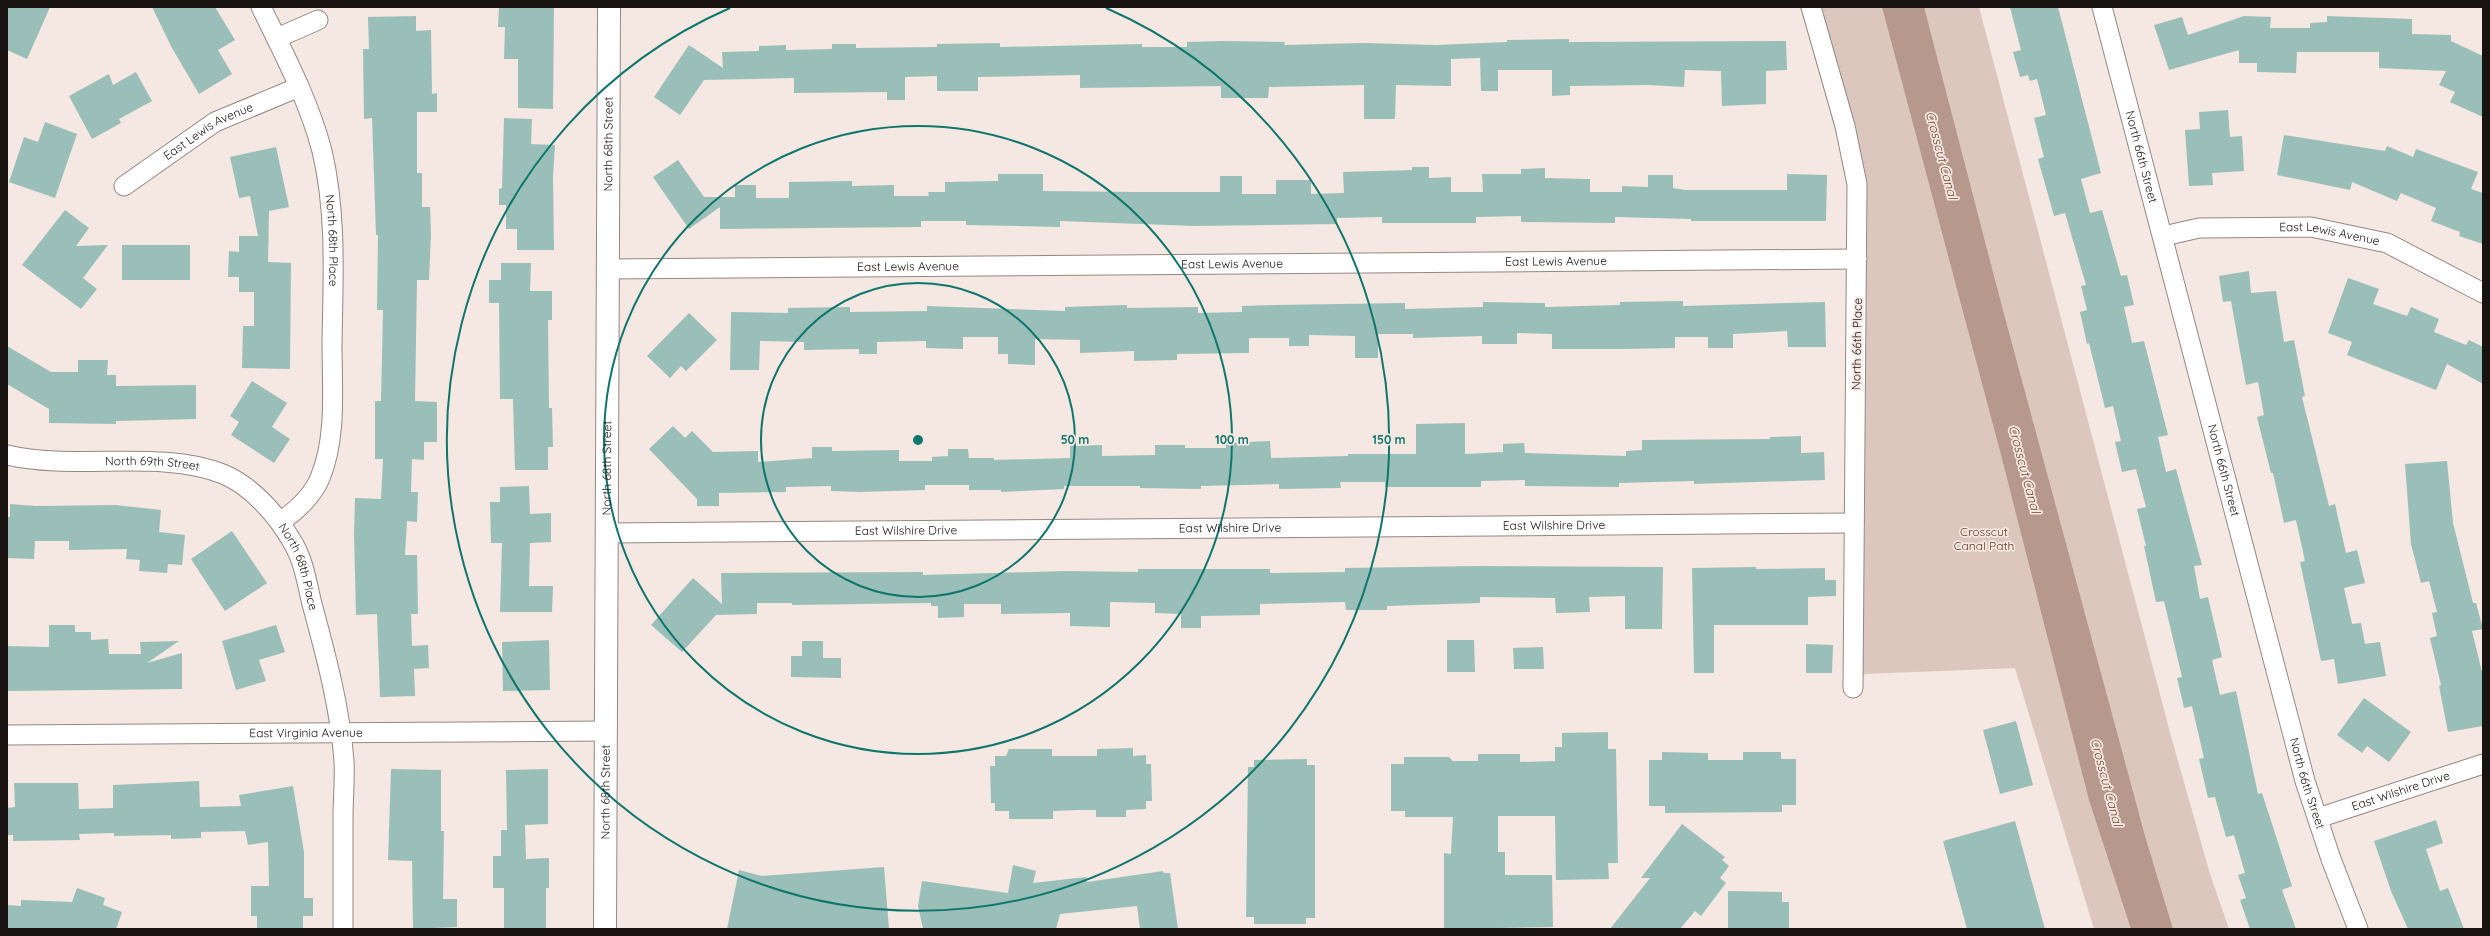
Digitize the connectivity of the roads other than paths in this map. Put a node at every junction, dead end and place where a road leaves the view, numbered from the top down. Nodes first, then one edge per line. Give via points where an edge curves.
1 (261, 7) edge
2 (609, 7) edge
3 (1811, 7) edge
4 (2102, 7) edge
5 (318, 20) dead end
6 (276, 38) junction
7 (299, 87) junction
8 (124, 186) dead end
9 (2164, 236) junction
10 (1857, 259) junction
11 (607, 269) junction
12 (2483, 293) edge
13 (7, 455) edge
14 (280, 522) junction
15 (1854, 523) junction
16 (606, 533) junction
17 (1853, 688) dead end
18 (605, 731) junction
19 (340, 734) junction
20 (7, 735) edge
21 (2483, 764) edge
22 (2318, 818) junction
23 (343, 929) edge
24 (605, 929) edge
25 (2358, 929) edge

1 - 6 street, North 68th Place
2 - 11 street, North 68th Street
3 - 10 street, North 66th Place via 1857,184
4 - 9 street, North 66th Street
5 - 6 street
6 - 7 street, North 68th Place
7 - 8 street, East Lewis Avenue via 215,122
7 - 14 street, North 68th Place via 313,120 322,152 332,221 332,419 330,441 319,480 297,510
9 - 12 street, East Lewis Avenue via 2199,228 2311,227 2387,242
9 - 22 street, North 66th Street via 2305,781
10 - 11 street, East Lewis Avenue
10 - 15 street, North 66th Place
11 - 16 street, North 68th Street
13 - 14 street, North 69th Street via 54,462 173,463 200,468 224,475 273,511
14 - 19 street, North 68th Place via 294,544 303,569 334,689
15 - 16 street, East Wilshire Drive
15 - 17 street, North 66th Place
16 - 18 street, North 68th Street
18 - 19 street, East Virginia Avenue
18 - 24 street, North 68th Street
19 - 20 street, East Virginia Avenue
19 - 23 street, North 68th Place via 344,762
21 - 22 street, East Wilshire Drive
22 - 25 street, North 66th Street

